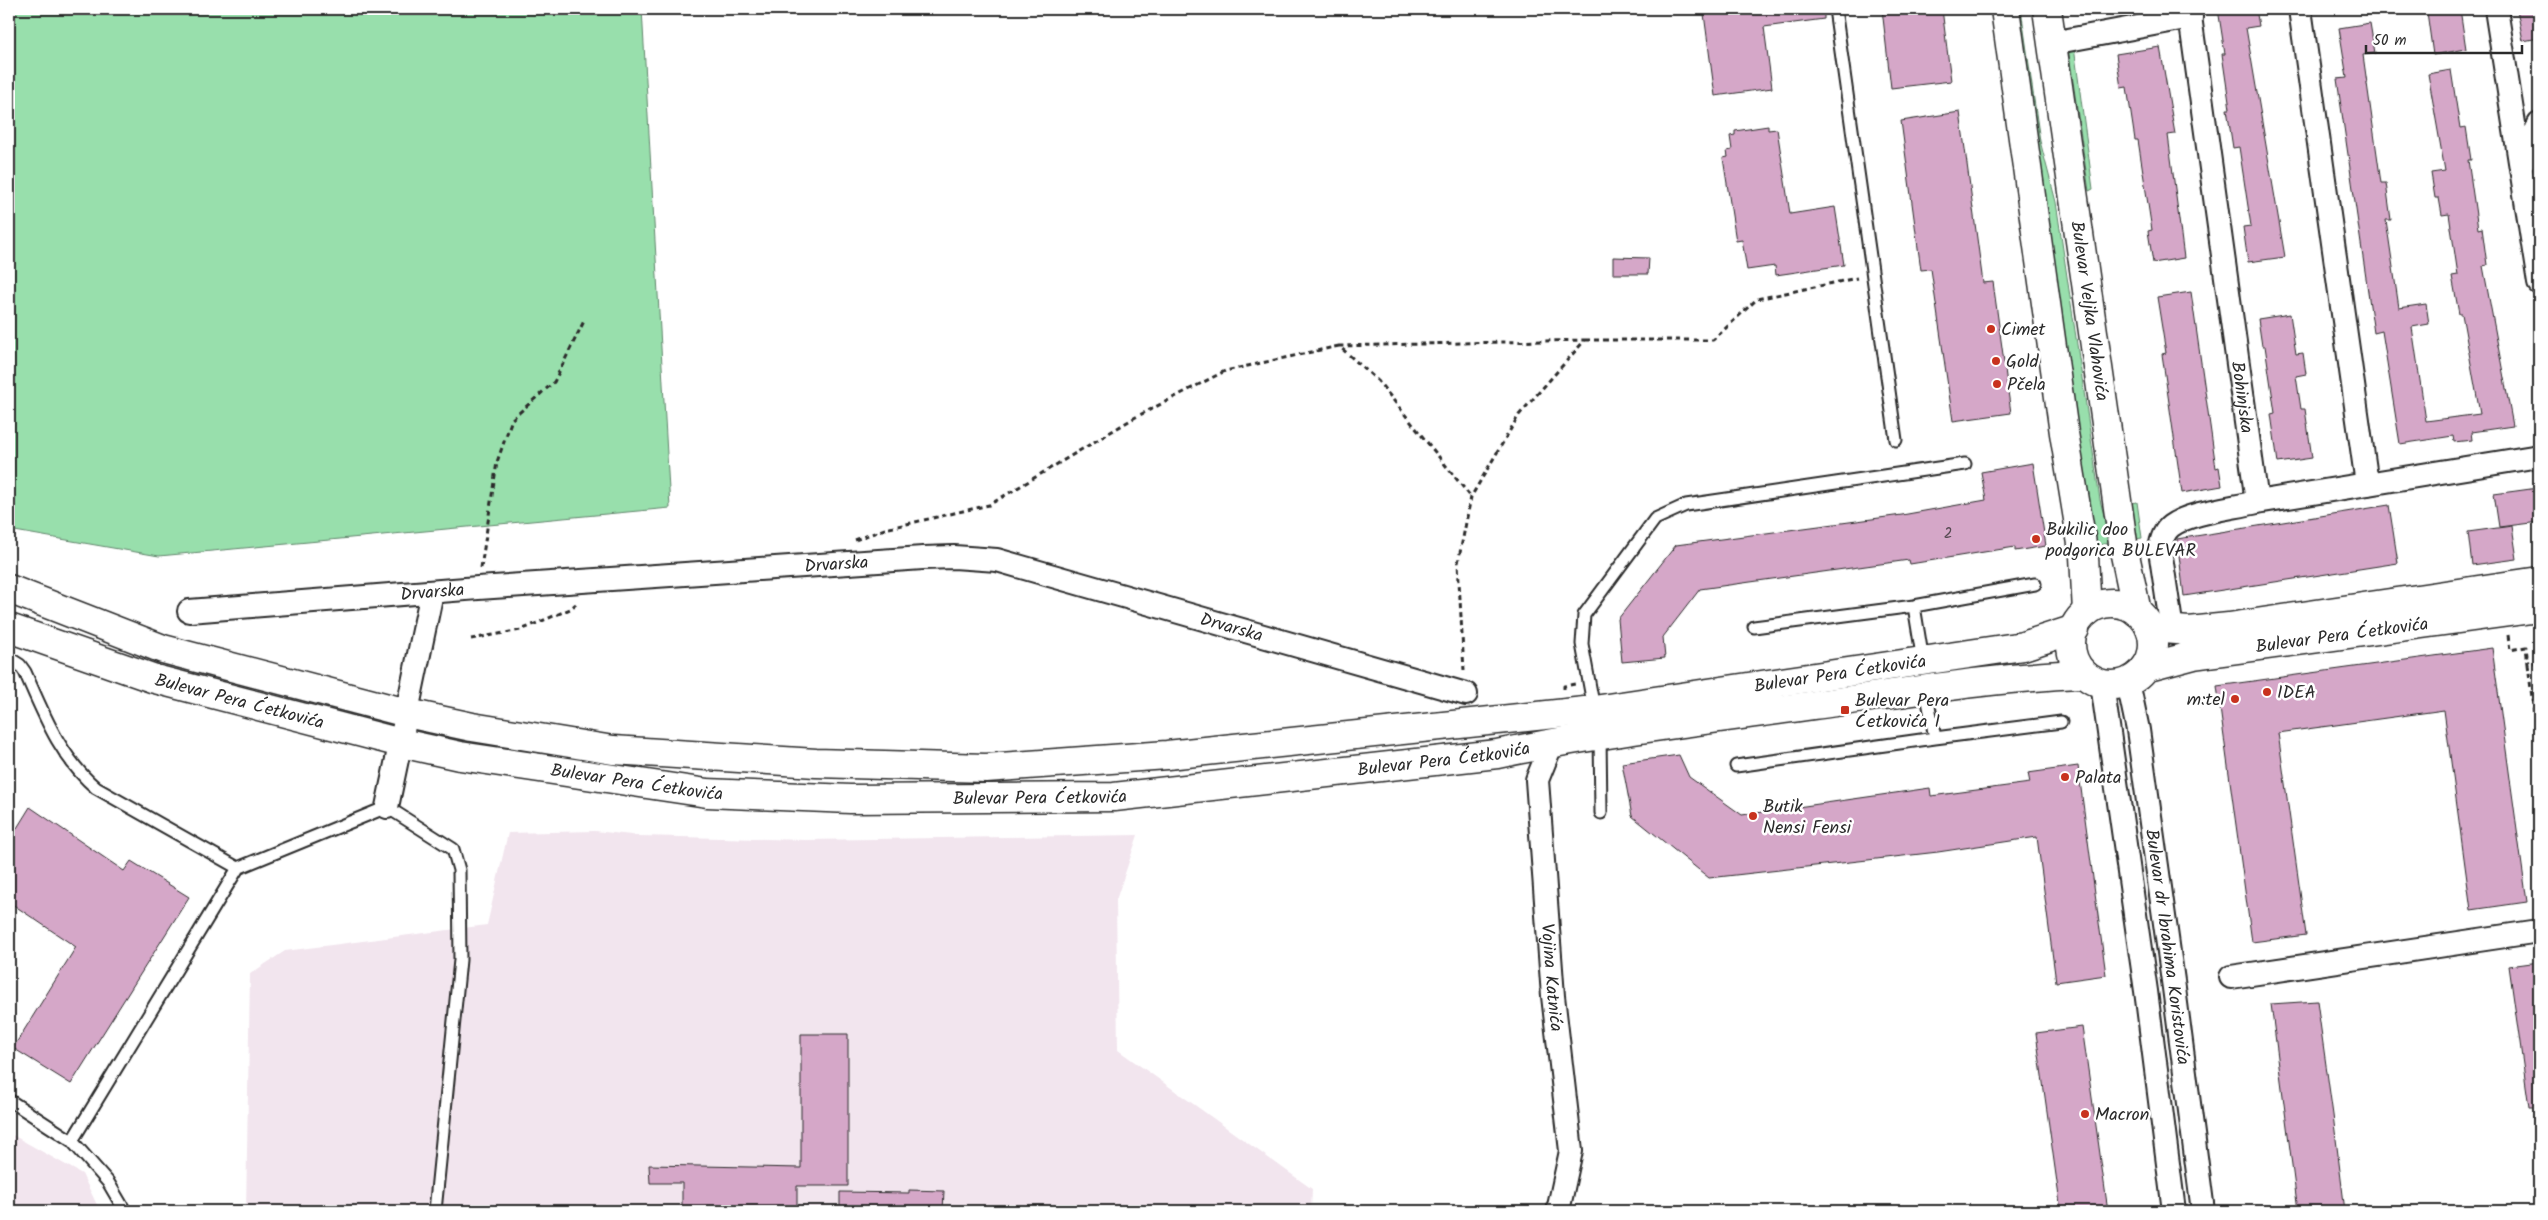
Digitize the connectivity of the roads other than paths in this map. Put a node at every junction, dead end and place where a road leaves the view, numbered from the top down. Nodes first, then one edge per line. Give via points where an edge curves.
1 (1835, 9) edge
2 (2005, 9) edge
3 (2047, 9) edge
4 (2300, 9) edge
5 (2496, 9) edge
6 (2190, 13) edge
7 (2052, 43) junction
8 (2539, 124) edge
9 (2521, 167) junction
10 (2539, 282) edge
11 (1896, 440) dead end
12 (2539, 456) edge
13 (1966, 464) dead end
14 (2367, 484) junction
15 (2257, 502) junction
16 (2539, 581) edge
17 (2035, 584) dead end
18 (9, 589) edge
19 (432, 592) junction
20 (1914, 606) junction
21 (2539, 608) edge
22 (190, 611) dead end
23 (2081, 620) junction
24 (2153, 623) junction
25 (1754, 627) dead end
26 (9, 628) edge
27 (9, 658) edge
28 (1923, 661) junction
29 (2115, 677) junction
30 (1926, 690) junction
31 (1466, 694) road end
32 (407, 713) junction
33 (2061, 722) dead end
34 (1597, 723) junction
35 (1935, 738) junction
36 (401, 743) junction
37 (1552, 743) junction
38 (1736, 766) dead end
39 (387, 807) junction
40 (1601, 813) dead end
41 (238, 868) junction
42 (2539, 931) edge
43 (2231, 977) dead end
44 (9, 1100) edge
45 (72, 1141) junction
46 (125, 1211) edge
47 (435, 1211) edge
48 (1558, 1211) edge
49 (2174, 1211) edge
50 (2202, 1211) edge

1 - 11 lane
2 - 23 main road via 2084,556
3 - 7 main road, Bulevar Veljka Vlahovića
4 - 14 street
5 - 9 street
6 - 7 street
6 - 15 street, Bohinjska
7 - 24 main road, Bulevar Veljka Vlahovića via 2124,550
8 - 9 street
9 - 10 street
12 - 14 street
13 - 34 lane via 1686,505 1655,519 1584,616 1582,644
14 - 15 street
15 - 24 street via 2187,519 2170,527 2161,538
16 - 24 main road, Bulevar Pera Ćetkovića via 2239,625
17 - 20 lane
18 - 32 main road, Bulevar Pera Ćetkovića via 162,649
19 - 22 street, Drvarska
19 - 31 street, Drvarska via 923,558 997,560
19 - 32 street
20 - 25 lane
20 - 28 lane
21 - 29 main road, Bulevar Pera Ćetkovića via 2194,655
23 - 24 main road via 2096,607 2112,604 2128,606
23 - 28 main road, Bulevar Pera Ćetkovića via 2023,646
23 - 29 main road via 2072,641 2076,664
24 - 29 main road via 2152,648
26 - 36 main road, Bulevar Pera Ćetkovića via 155,679
27 - 41 lane via 20,664 25,672 51,730 79,774 96,788
28 - 34 main road, Bulevar Pera Ćetkovića
29 - 30 main road, Bulevar Pera Ćetkovića via 2026,677
29 - 49 street, Bulevar dr Ibrahima Koristovića via 2146,991
29 - 50 street, Bulevar dr Ibrahima Koristovića via 2138,730
30 - 34 main road, Bulevar Pera Ćetkovića
30 - 35 lane
32 - 34 main road, Bulevar Pera Ćetkovića via 613,750 816,763 986,768
32 - 36 street
33 - 35 lane
34 - 37 main road, Bulevar Pera Ćetkovića
34 - 40 lane
35 - 38 lane
36 - 37 main road, Bulevar Pera Ćetkovića via 460,756 707,793 860,799 1114,798 1497,754
36 - 39 street
37 - 48 street, Vojina Katnića via 1537,780 1553,996 1571,1151
39 - 41 lane
39 - 47 lane via 453,849 459,870 460,960
41 - 45 lane
42 - 43 street
44 - 45 lane
45 - 46 lane via 108,1182

